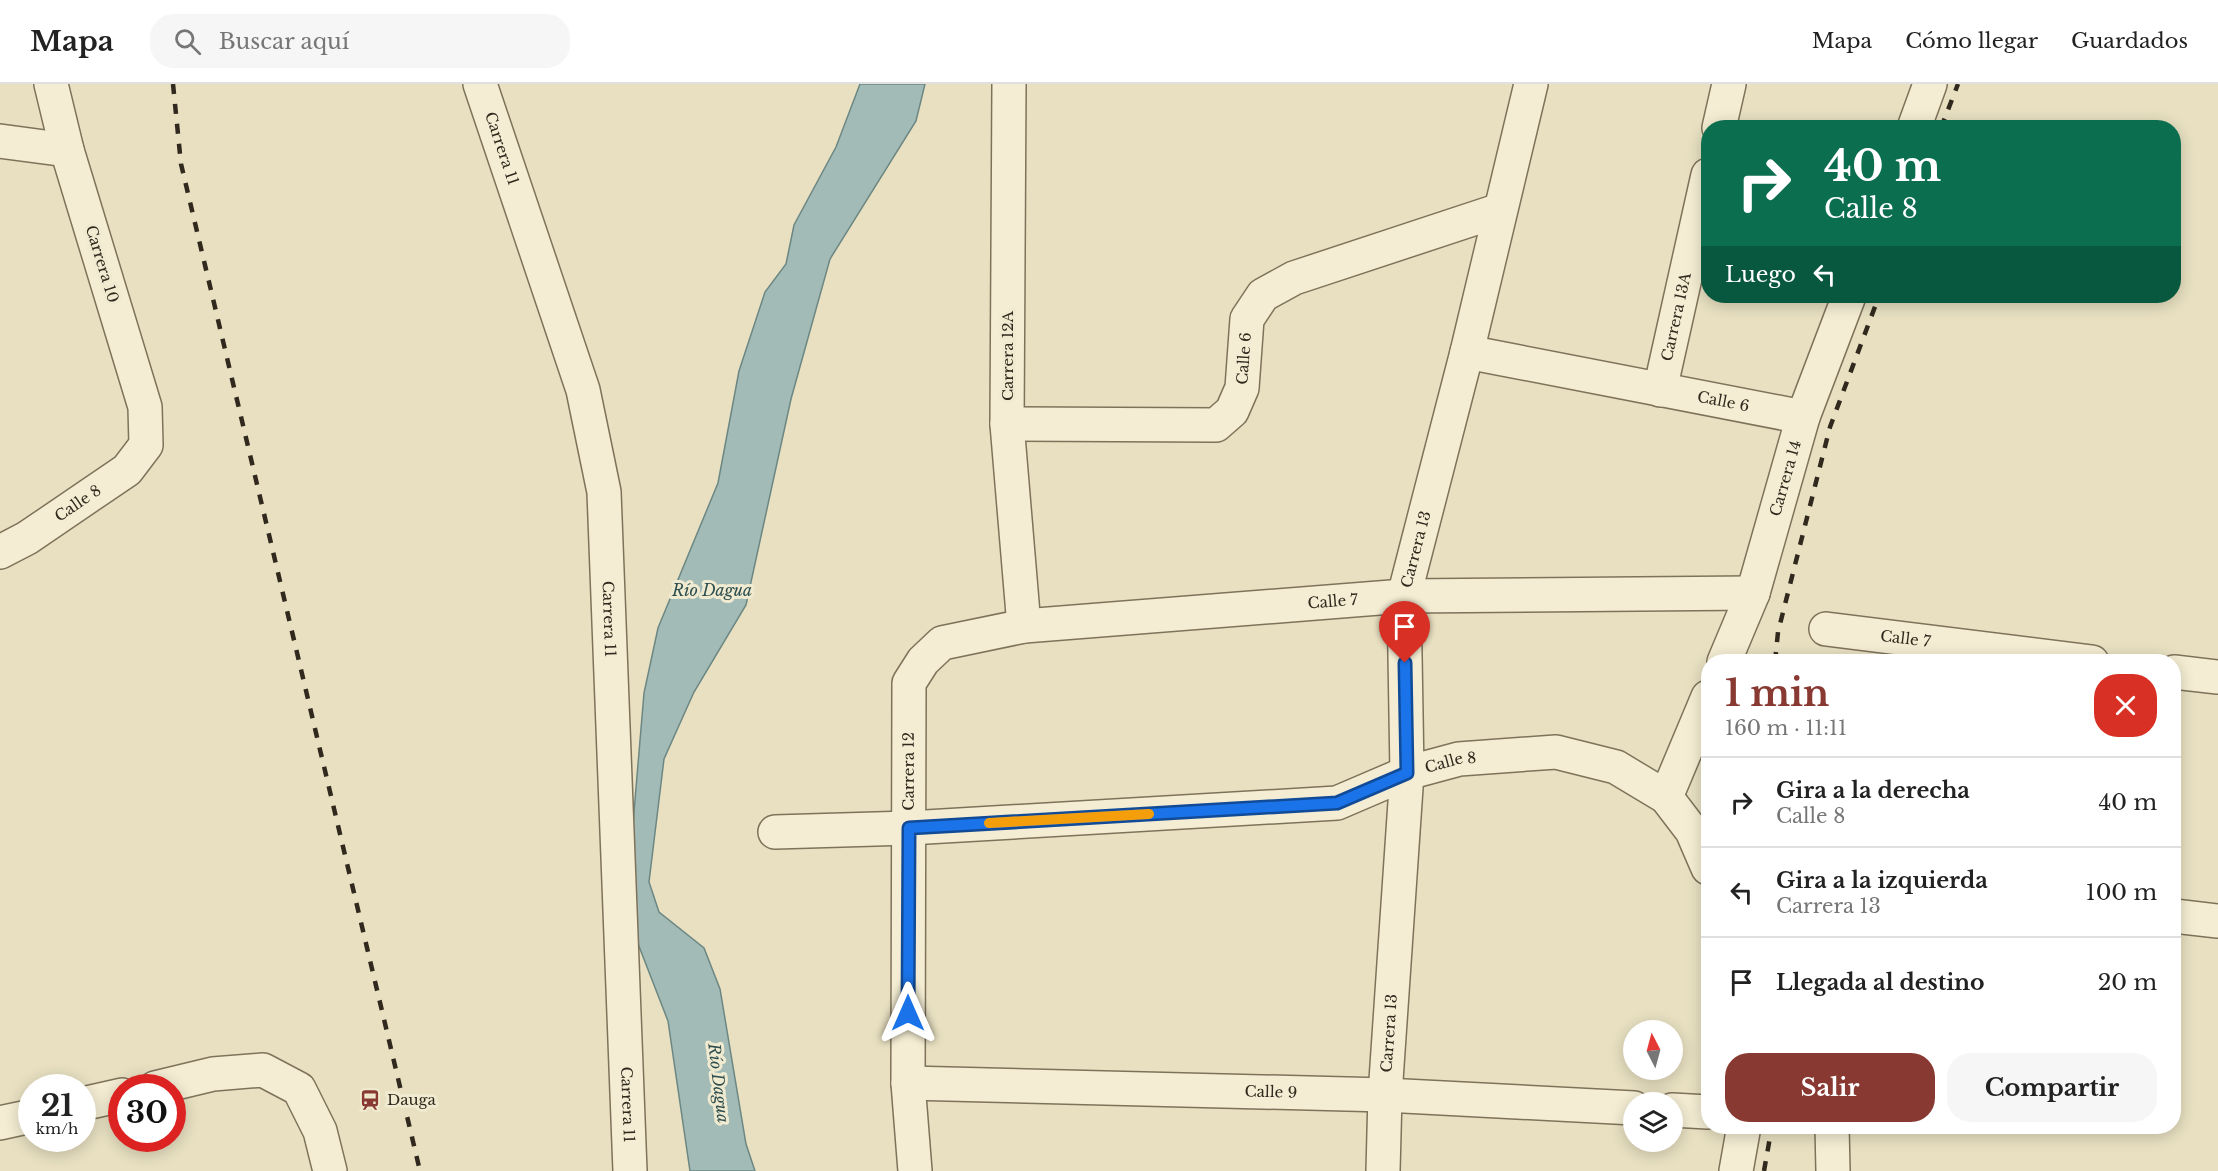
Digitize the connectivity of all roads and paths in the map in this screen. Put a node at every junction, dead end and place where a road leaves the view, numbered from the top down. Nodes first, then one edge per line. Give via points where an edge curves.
1 (51, 84) edge
2 (480, 84) edge
3 (1009, 84) edge
4 (1530, 84) edge
5 (1729, 84) edge
6 (1930, 84) edge
7 (1721, 120) edge
8 (1917, 120) edge
9 (0, 141) edge
10 (67, 150) junction
11 (1701, 206) edge
12 (1500, 210) junction
13 (1846, 303) edge
14 (1467, 352) junction
15 (1660, 390) junction
16 (1803, 417) junction
17 (1007, 424) junction
18 (146, 445) joint
19 (0, 552) edge
20 (1753, 594) junction
21 (1404, 596) junction
22 (1024, 626) junction
23 (1826, 629) dead end
24 (1727, 654) edge
25 (2028, 654) edge
26 (922, 661) joint
27 (2181, 673) edge
28 (2218, 677) edge
29 (1701, 714) edge
30 (1407, 773) junction
31 (1666, 797) junction
32 (909, 828) junction
33 (775, 832) dead end
34 (1701, 852) edge
35 (2181, 917) edge
36 (2218, 921) edge
37 (186, 1081) edge
38 (908, 1083) junction
39 (1385, 1095) junction
40 (1623, 1107) edge
41 (1683, 1111) edge
42 (1701, 1112) edge
43 (18, 1119) edge
44 (0, 1123) edge
45 (1743, 1134) edge
46 (1832, 1134) edge
47 (330, 1171) edge
48 (630, 1171) edge
49 (915, 1171) edge
50 (1383, 1171) edge
51 (1736, 1171) edge
52 (1833, 1171) edge

1 - 10 street, Carrera 10
2 - 48 street, Carrera 11 via 583,390 604,492
3 - 17 street, Carrera 12A
4 - 12 street, Carrera 13
5 - 7 street
6 - 8 street
9 - 10 street
10 - 18 street, Carrera 10 via 145,407
11 - 15 street, Carrera 13A
12 - 14 street, Carrera 13
12 - 17 street, Calle 6 via 1294,278 1263,295 1247,319 1242,388 1232,411 1216,425
13 - 16 street, Carrera 14
14 - 15 street, Calle 6
14 - 21 street, Carrera 13
15 - 16 street, Calle 6
16 - 20 street, Carrera 14
17 - 22 street, Carrera 12A
18 - 19 street, Calle 8 via 127,470
20 - 21 street, Calle 7
20 - 24 street, Carrera 14
21 - 22 street, Calle 7
21 - 30 street, Carrera 13
22 - 26 street, Calle 7 via 942,643
23 - 25 street, Calle 7
26 - 32 street, Carrera 12 via 909,683
27 - 28 street
29 - 31 street
30 - 31 street, Calle 8 via 1459,759 1556,752 1616,767
30 - 32 street, Calle 8 via 1337,803
30 - 39 street, Carrera 13
31 - 34 street via 1692,831
32 - 33 street, Calle 8
32 - 38 street, Carrera 12
35 - 36 street
37 - 47 street via 263,1070 299,1089 320,1131
38 - 39 street, Calle 9
38 - 49 street, Carrera 12
39 - 40 street, Calle 9
39 - 50 street, Carrera 13
41 - 42 street
43 - 44 street
45 - 51 street
46 - 52 street

